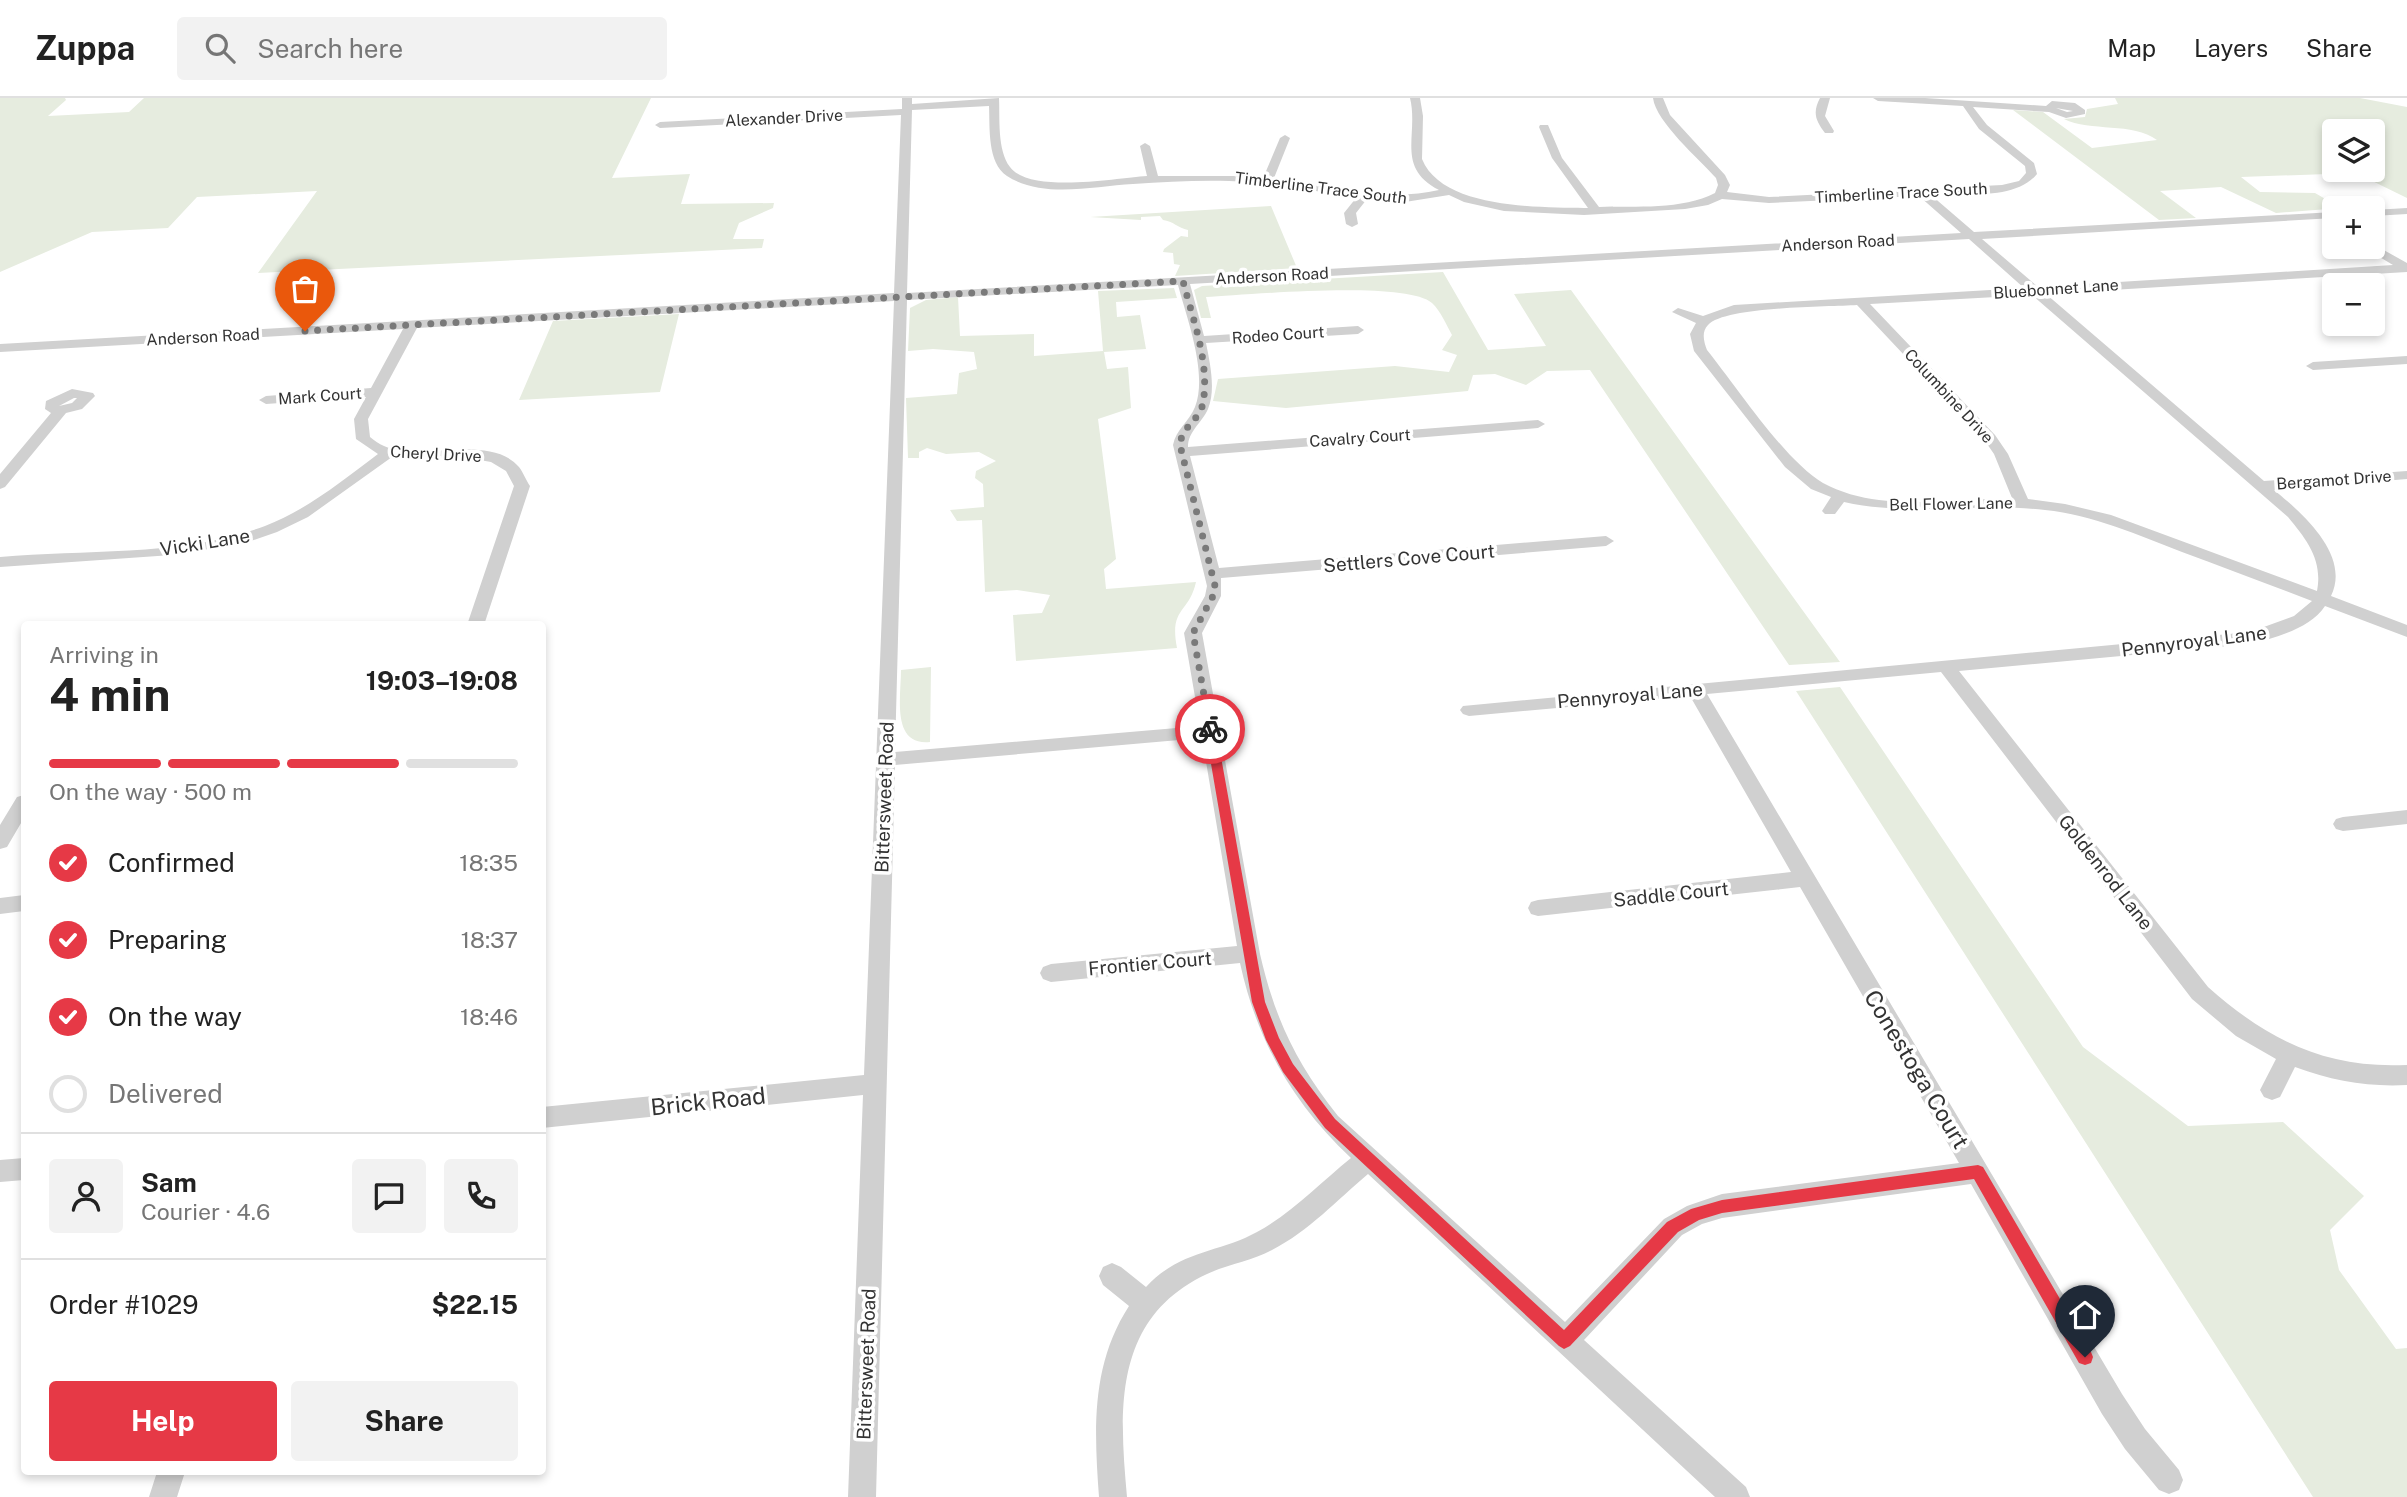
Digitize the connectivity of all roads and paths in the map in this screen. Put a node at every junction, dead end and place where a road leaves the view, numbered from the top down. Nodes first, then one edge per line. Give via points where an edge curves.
1 (1415, 98) edge
2 (1658, 98) edge
3 (1825, 98) edge
4 (1878, 98) edge
5 (994, 100) edge
6 (1966, 104) junction
7 (907, 106) edge
8 (2050, 109) dead end
9 (660, 125) dead end
10 (1544, 127) dead end
11 (1829, 131) dead end
12 (1285, 138) dead end
13 (1145, 146) dead end
14 (2031, 176) junction
15 (1019, 178) junction
16 (1153, 179) junction
17 (1268, 180) junction
18 (2046, 182) dead end
19 (1007, 184) dead end
20 (1451, 191) junction
21 (1921, 192) junction
22 (1364, 195) junction
23 (1720, 195) junction
24 (1595, 211) junction
25 (2407, 211) edge
26 (2385, 212) edge
27 (2322, 215) edge
28 (1352, 223) dead end
29 (1972, 235) junction
30 (2385, 255) edge
31 (2406, 268) edge
32 (1183, 281) junction
33 (2035, 290) junction
34 (901, 297) junction
35 (1860, 301) junction
36 (1678, 312) dead end
37 (1705, 320) junction
38 (412, 325) junction
39 (1358, 330) dead end
40 (1197, 340) junction
41 (0, 348) edge
42 (2407, 360) edge
43 (2313, 366) dead end
44 (375, 392) junction
45 (72, 393) dead end
46 (266, 400) dead end
47 (1538, 424) dead end
48 (1181, 452) junction
49 (388, 453) junction
50 (528, 458) dead end
51 (510, 467) junction
52 (2407, 475) edge
53 (0, 484) edge
54 (2261, 485) junction
55 (1840, 496) junction
56 (2022, 503) junction
57 (1830, 511) dead end
58 (1605, 541) dead end
59 (0, 562) edge
60 (1212, 574) junction
61 (2323, 599) junction
62 (476, 621) edge
63 (2407, 631) edge
64 (1945, 665) junction
65 (1695, 689) junction
66 (1469, 710) dead end
67 (1211, 732) junction
68 (886, 759) junction
69 (21, 807) edge
70 (2407, 817) edge
71 (2343, 824) dead end
72 (2, 839) edge
73 (1804, 879) junction
74 (21, 903) edge
75 (0, 906) edge
76 (1538, 908) dead end
77 (1249, 954) junction
78 (1051, 973) dead end
79 (2290, 1055) junction
80 (2407, 1075) edge
81 (874, 1084) junction
82 (2272, 1090) dead end
83 (546, 1118) edge
84 (1368, 1159) junction
85 (21, 1169) edge
86 (0, 1171) edge
87 (1978, 1172) junction
88 (1112, 1276) dead end
89 (1147, 1304) junction
90 (1564, 1341) junction
91 (170, 1475) edge
92 (2169, 1480) dead end
93 (163, 1497) edge
94 (862, 1497) edge
95 (1113, 1497) edge
96 (1736, 1497) edge

1 - 20 street via 1420,115 1418,163
2 - 23 street via 1667,117 1724,181
3 - 11 street via 1819,118
4 - 6 street
5 - 7 street, Alexander Drive
5 - 15 street via 1000,164
6 - 8 street
6 - 14 street via 1983,127 2026,160
7 - 9 street, Alexander Drive
7 - 34 street, Bittersweet Road
10 - 24 street via 1557,158
12 - 17 street
13 - 16 street
14 - 18 street
14 - 21 street, Timberline Trace South via 2017,185
15 - 16 street, Timberline Trace South via 1056,184
15 - 19 street
16 - 17 street, Timberline Trace South
17 - 22 street, Timberline Trace South
20 - 22 street, Timberline Trace South via 1410,200
20 - 24 street, Timberline Trace South via 1511,208
21 - 23 street, Timberline Trace South via 1769,200
21 - 29 street
22 - 28 street via 1350,212
23 - 24 street, Timberline Trace South via 1685,206
25 - 26 street
27 - 29 street, Anderson Road
29 - 32 street, Anderson Road
29 - 33 street
30 - 31 street
31 - 33 street, Bluebonnet Lane
32 - 34 street, Anderson Road
32 - 40 street
33 - 35 street, Bluebonnet Lane
33 - 54 street
34 - 38 street, Anderson Road
34 - 68 street, Bittersweet Road
35 - 37 street, Bluebonnet Lane via 1734,309
35 - 56 street, Columbine Drive via 1990,438
36 - 37 street
37 - 55 street, Bell Flower Lane via 1696,337 1701,351 1798,472
38 - 41 street, Anderson Road
38 - 44 street, Cheryl Drive
39 - 40 street, Rodeo Court
40 - 48 street via 1205,371 1203,403 1182,433
42 - 43 street
44 - 46 street, Mark Court
44 - 49 street, Cheryl Drive via 361,419 361,434 367,444
45 - 53 street via 51,404 52,409 61,410
47 - 48 street, Cavalry Court
48 - 60 street
49 - 51 street, Cheryl Drive via 470,454 495,458
49 - 59 street, Vicki Lane via 265,536 186,548
50 - 51 street
51 - 62 street via 520,478 521,495
52 - 54 street, Bergamot Drive
54 - 61 street via 2318,544 2328,581
55 - 56 street, Bell Flower Lane via 1894,507
55 - 57 street
56 - 61 street, Bell Flower Lane via 2104,518
58 - 60 street, Settlers Cove Court
60 - 67 street via 1213,596 1193,633
61 - 63 street, Bell Flower Lane
61 - 64 street, Pennyroyal Lane via 2299,621 2251,638
64 - 65 street, Pennyroyal Lane
64 - 79 street, Goldenrod Lane via 2200,993 2245,1030
65 - 66 street, Pennyroyal Lane
65 - 73 street, Conestoga Court
67 - 68 street
67 - 77 street
68 - 81 street, Bittersweet Road
69 - 72 street
70 - 71 street
73 - 76 street, Saddle Court
73 - 87 street, Conestoga Court
74 - 75 street
77 - 78 street, Frontier Court
77 - 84 street via 1259,1002 1288,1068 1330,1124
79 - 80 street, Goldenrod Lane via 2344,1073
79 - 82 street
81 - 83 street, Brick Road
81 - 94 street, Bittersweet Road
84 - 89 street via 1285,1229 1190,1269
84 - 90 street
85 - 86 street
87 - 90 street via 1722,1206 1696,1214 1656,1243
87 - 92 street, Conestoga Court via 2112,1404
88 - 89 street
89 - 95 street via 1112,1370 1106,1423
90 - 96 street
91 - 93 street

